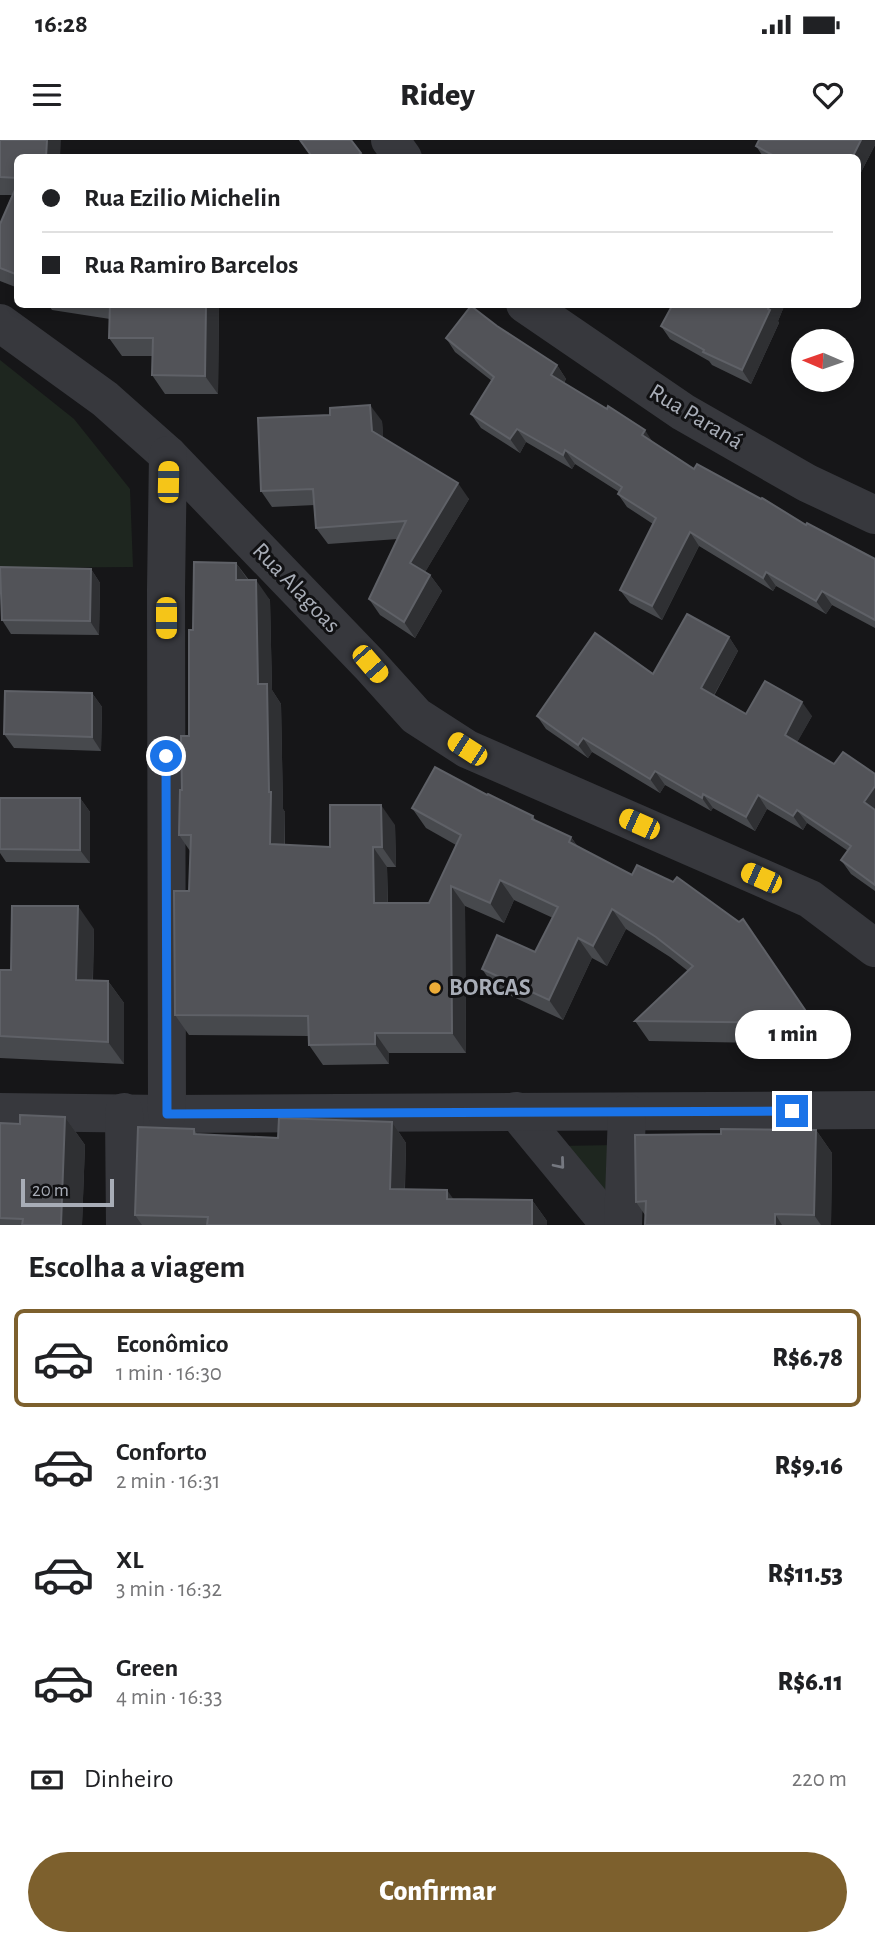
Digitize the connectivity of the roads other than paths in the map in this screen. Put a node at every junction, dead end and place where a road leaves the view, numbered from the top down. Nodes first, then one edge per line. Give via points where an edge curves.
1 (531, 308) edge
2 (0, 323) edge
3 (168, 455) junction
4 (875, 515) edge
5 (875, 948) edge
6 (875, 1110) edge
7 (516, 1111) junction
8 (0, 1112) edge
9 (124, 1112) junction
10 (627, 1113) junction
11 (167, 1114) junction
12 (125, 1225) edge
13 (610, 1225) edge
14 (622, 1225) edge

1 - 4 street, Rua Paraná via 683,412
2 - 3 street, Rua Alagoas via 105,399
3 - 5 street, Rua Alagoas via 415,716 467,749 810,899
3 - 11 street
6 - 10 street
7 - 10 street
7 - 11 street
7 -> 13 street
8 - 9 street
9 - 11 street
9 - 12 street
10 - 14 street

